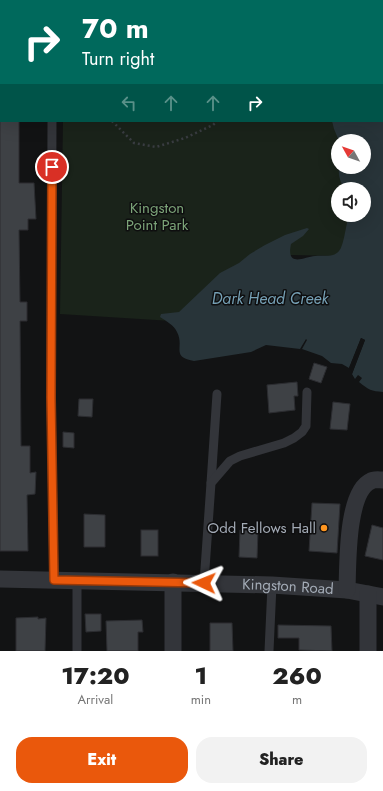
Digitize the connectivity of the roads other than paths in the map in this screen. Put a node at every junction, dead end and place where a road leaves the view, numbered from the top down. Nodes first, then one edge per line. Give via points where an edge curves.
1 (52, 122) edge
2 (308, 392) dead end
3 (217, 394) dead end
4 (383, 480) edge
5 (211, 483) junction
6 (0, 579) edge
7 (54, 580) junction
8 (77, 580) junction
9 (173, 582) junction
10 (204, 583) junction
11 (272, 586) junction
12 (347, 590) junction
13 (376, 595) edge
14 (76, 651) edge
15 (173, 651) edge
16 (269, 651) edge
17 (368, 651) edge

1 - 7 lane via 51,398
2 - 5 lane via 306,426 302,432 284,443 230,461
3 - 5 lane
4 - 12 street via 372,480 367,483 356,501 350,527
5 - 10 lane
6 - 7 street, Kingston Road
7 - 8 street, Kingston Road
8 - 9 street, Kingston Road
8 - 14 lane
9 - 10 street, Kingston Road
9 - 15 street
10 - 11 street, Kingston Road
11 - 12 street, Kingston Road
11 - 16 lane
12 - 13 street, Kingston Road
13 - 17 street

